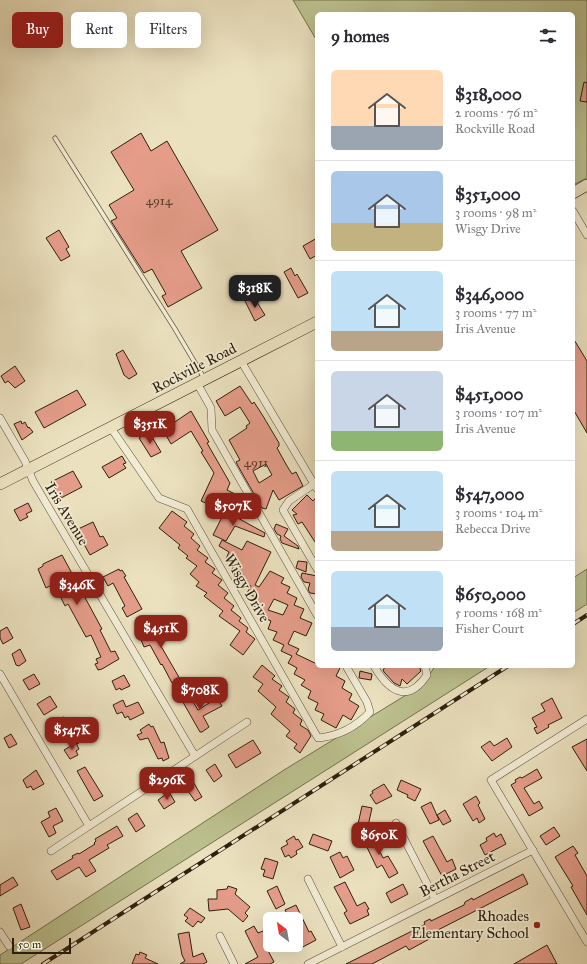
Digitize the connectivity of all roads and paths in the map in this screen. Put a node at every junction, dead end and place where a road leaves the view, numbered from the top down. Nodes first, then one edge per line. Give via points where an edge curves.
1 (55, 138) dead end
2 (587, 185) edge
3 (575, 192) edge
4 (575, 214) edge
5 (587, 235) edge
6 (315, 323) edge
7 (241, 360) junction
8 (201, 381) junction
9 (0, 418) edge
10 (111, 428) junction
11 (28, 470) junction
12 (0, 484) edge
13 (315, 487) edge
14 (315, 566) edge
15 (315, 611) edge
16 (347, 668) edge
17 (375, 668) edge
18 (425, 668) edge
19 (0, 674) edge
20 (587, 719) edge
21 (247, 722) dead end
22 (195, 756) junction
23 (396, 823) dead end
24 (89, 826) junction
25 (532, 850) junction
26 (51, 851) dead end
27 (308, 879) dead end
28 (435, 899) junction
29 (0, 932) edge
30 (220, 936) dead end
31 (587, 942) edge
32 (9, 946) dead end
33 (342, 947) junction
34 (234, 964) edge
35 (308, 964) edge

1 - 8 lane via 176,331
2 - 3 main road
4 - 5 street
6 - 7 main road, Rockville Road
7 - 8 main road, Rockville Road
7 - 13 street
8 - 10 main road, Rockville Road
8 - 15 street via 211,408 212,430
9 - 11 street, Iris Avenue via 24,458
10 - 11 main road, Rockville Road
10 - 16 street, Wisgy Drive via 159,498 187,509 318,738 338,735 370,712
11 - 12 main road, Rockville Road
11 - 22 street, Iris Avenue
13 - 14 street via 289,501 283,510
17 - 18 street via 382,680 392,689 402,693 423,680 427,675
19 - 24 street
20 - 25 street via 491,780
21 - 22 street
22 - 24 street
23 - 28 street
24 - 26 street
25 - 28 street, Bertha Street
25 - 31 street
27 - 33 street
28 - 33 street, Bertha Street
29 - 32 street
30 - 34 street
33 - 35 street, Bertha Street

